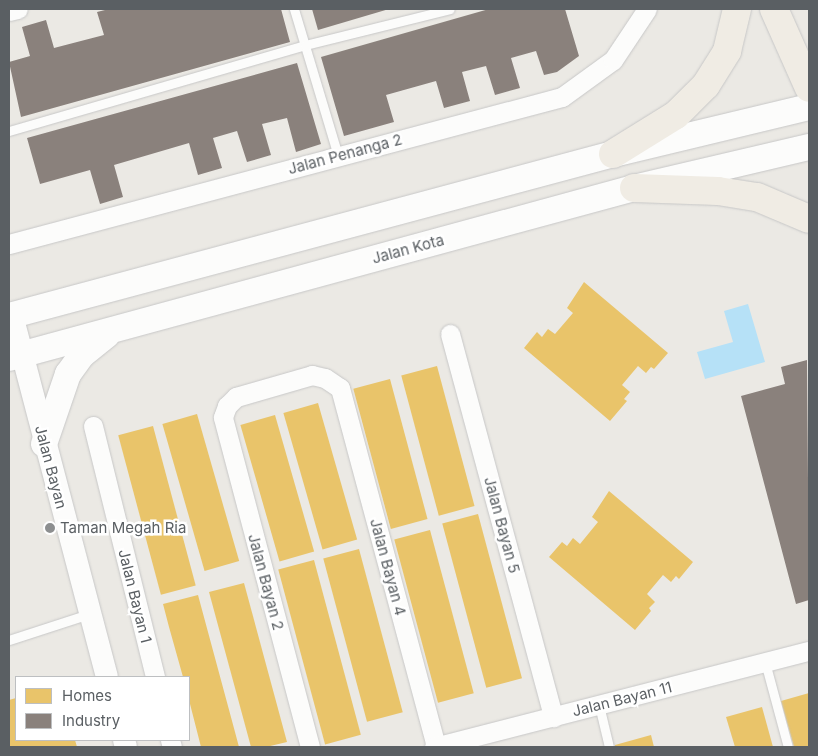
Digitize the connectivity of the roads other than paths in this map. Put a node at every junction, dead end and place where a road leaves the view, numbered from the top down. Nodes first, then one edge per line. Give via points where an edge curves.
1 (18, 9) edge
2 (294, 9) edge
3 (450, 9) edge
4 (647, 9) edge
5 (737, 9) edge
6 (774, 9) edge
7 (9, 11) edge
8 (305, 45) junction
9 (809, 88) edge
10 (809, 107) edge
11 (9, 131) edge
12 (809, 147) edge
13 (613, 154) junction
14 (338, 156) junction
15 (634, 188) junction
16 (809, 219) edge
17 (9, 244) edge
18 (10, 311) edge
19 (113, 329) junction
20 (450, 334) dead end
21 (15, 356) edge
22 (223, 417) joint
23 (93, 426) dead end
24 (44, 444) junction
25 (90, 614) junction
26 (9, 640) edge
27 (809, 651) edge
28 (765, 662) junction
29 (107, 676) edge
30 (155, 676) edge
31 (599, 705) junction
32 (554, 717) junction
33 (310, 747) edge
34 (435, 747) edge
35 (609, 747) edge
36 (788, 747) edge

1 - 7 street
2 - 8 lane
3 - 8 lane
4 - 14 street, Jalan Penanga 2 via 613,60 562,97
5 - 13 highway via 727,51 706,85 676,115
6 - 9 highway
8 - 11 lane
8 - 14 lane
10 - 13 main road
12 - 15 main road, Jalan Kota
13 - 18 main road
14 - 17 street, Jalan Penanga 2
15 - 16 highway via 718,191 757,197
15 - 19 main road, Jalan Kota
18 - 21 street, Jalan Bayan
19 - 21 main road, Jalan Kota
19 - 24 main road via 82,355 68,374
20 - 32 street, Jalan Bayan 5
21 - 24 street, Jalan Bayan
22 - 33 street, Jalan Bayan 2
22 - 34 street, Jalan Bayan 4 via 227,406 236,397 312,375 325,378 340,388
23 - 30 street, Jalan Bayan 1
24 - 25 street, Jalan Bayan
25 - 26 lane
25 - 29 street, Jalan Bayan
27 - 28 street, Jalan Bayan 11
28 - 31 street, Jalan Bayan 11
28 - 36 lane
31 - 32 street, Jalan Bayan 11
31 - 35 lane
32 - 34 street, Jalan Bayan 11

